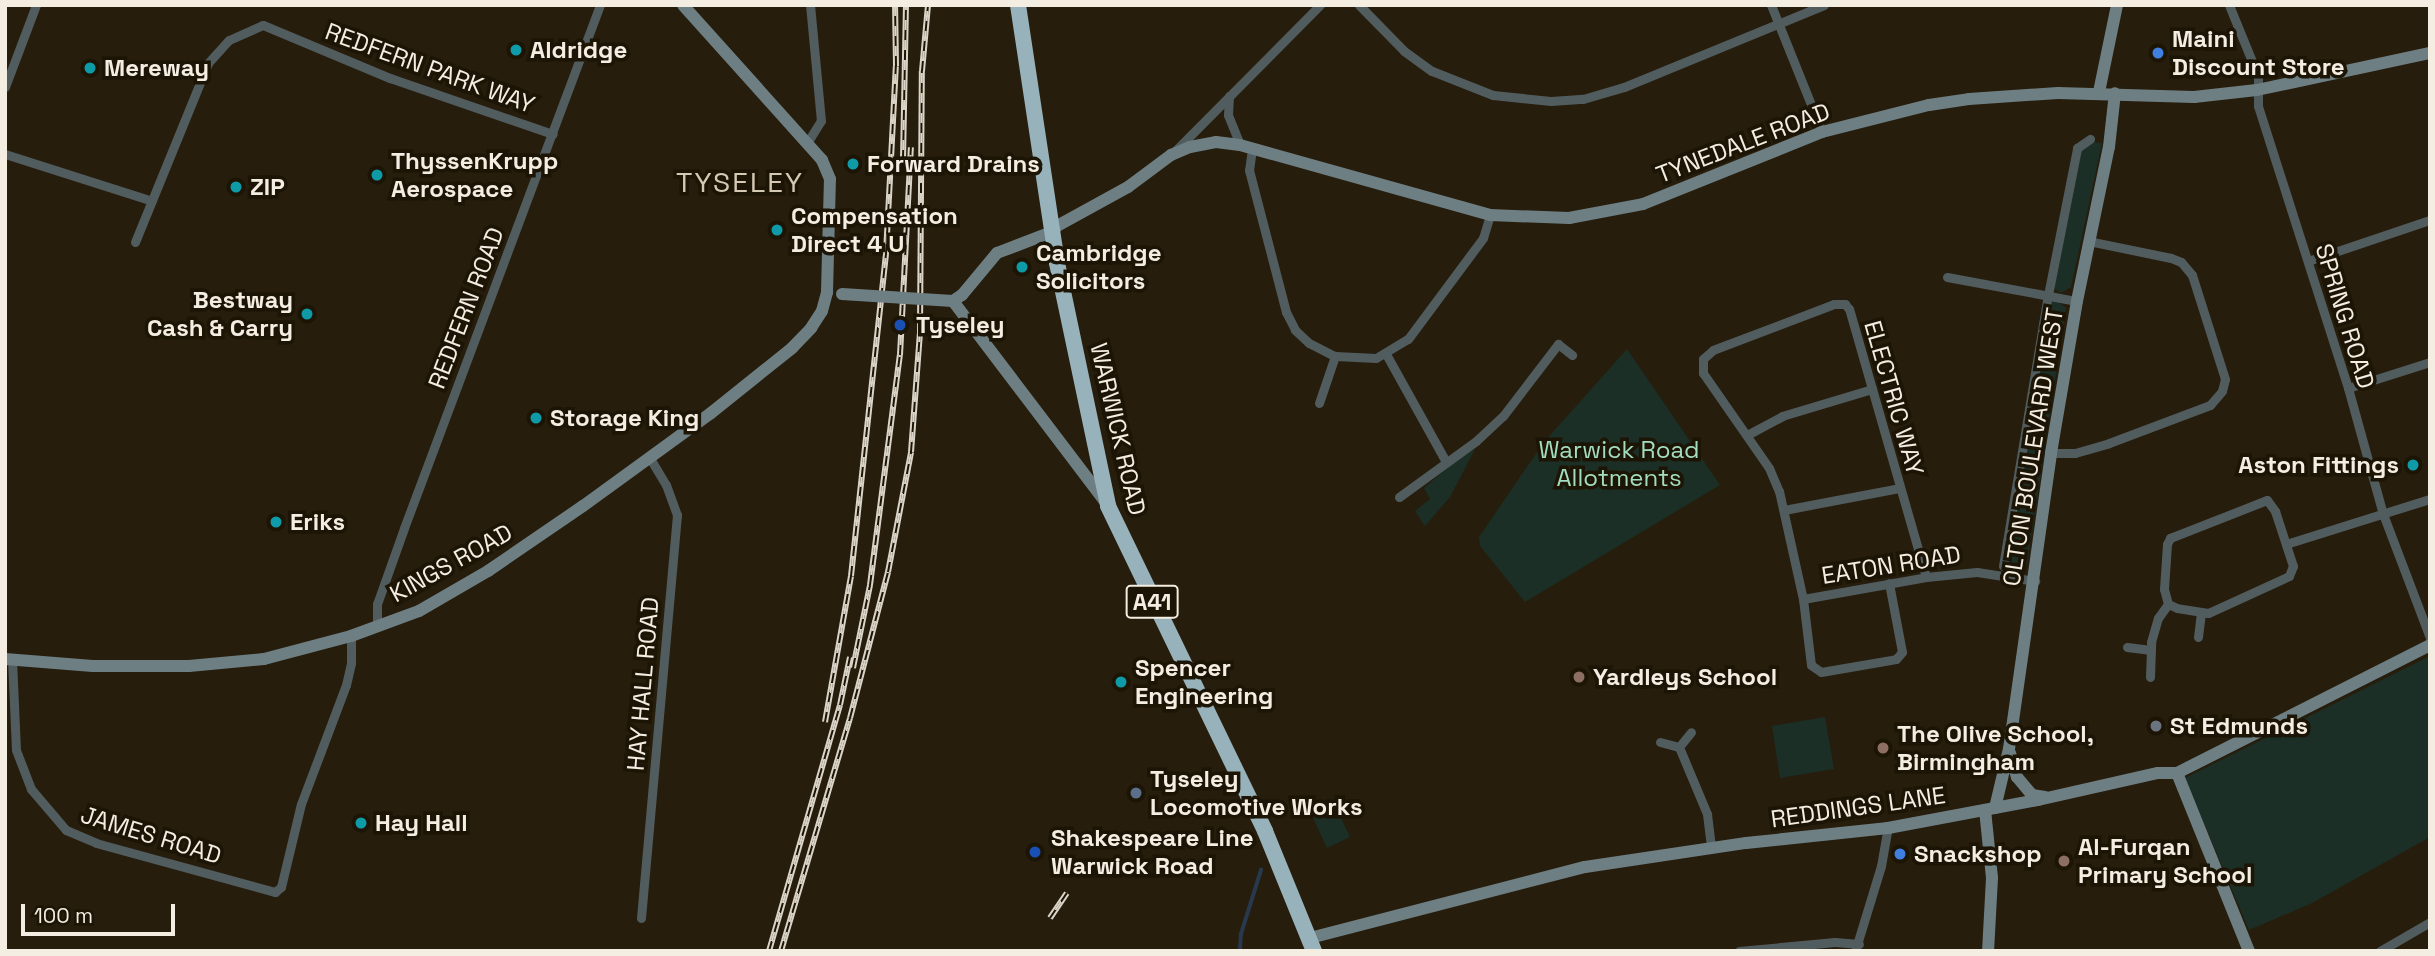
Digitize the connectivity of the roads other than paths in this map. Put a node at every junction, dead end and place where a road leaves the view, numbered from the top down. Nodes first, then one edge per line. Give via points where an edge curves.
1 (36, 5) edge
2 (600, 5) edge
3 (683, 5) edge
4 (810, 5) edge
5 (1018, 5) edge
6 (1320, 5) edge
7 (1359, 5) edge
8 (1771, 5) edge
9 (1824, 5) edge
10 (2117, 5) edge
11 (2229, 5) edge
12 (1779, 23) junction
13 (2430, 52) edge
14 (6, 82) edge
15 (2258, 90) junction
16 (2099, 92) junction
17 (2115, 93) junction
18 (1229, 96) junction
19 (1822, 132) junction
20 (553, 134) junction
21 (2090, 139) dead end
22 (807, 143) junction
23 (1246, 147) junction
24 (5, 154) edge
25 (1171, 155) junction
26 (152, 201) junction
27 (1490, 215) junction
28 (2430, 220) edge
29 (1052, 232) junction
30 (2088, 241) junction
31 (135, 242) dead end
32 (2308, 261) junction
33 (1947, 277) dead end
34 (827, 292) junction
35 (2048, 295) junction
36 (953, 300) junction
37 (2077, 301) junction
38 (1386, 354) junction
39 (1572, 355) dead end
40 (1335, 356) junction
41 (2430, 362) edge
42 (1701, 364) joint
43 (2348, 388) junction
44 (1872, 389) junction
45 (1319, 404) dead end
46 (1747, 435) junction
47 (1065, 448) junction
48 (2051, 453) junction
49 (650, 458) junction
50 (1445, 460) junction
51 (1099, 461) junction
52 (1899, 488) junction
53 (1399, 497) dead end
54 (2430, 499) edge
55 (1108, 506) junction
56 (1784, 510) junction
57 (2383, 514) junction
58 (2286, 544) junction
59 (2003, 566) dead end
60 (1926, 577) junction
61 (2035, 581) junction
62 (1889, 583) junction
63 (1803, 598) junction
64 (2168, 604) junction
65 (2201, 614) junction
66 (377, 626) junction
67 (351, 636) junction
68 (2198, 637) dead end
69 (2430, 638) edge
70 (2430, 645) edge
71 (2127, 647) dead end
72 (2151, 650) junction
73 (9, 659) edge
74 (2150, 677) dead end
75 (1691, 732) dead end
76 (1660, 742) dead end
77 (1679, 747) junction
78 (2009, 750) junction
79 (2177, 773) junction
80 (2048, 797) junction
81 (1990, 809) junction
82 (1888, 828) junction
83 (1711, 848) junction
84 (641, 918) dead end
85 (2430, 922) edge
86 (1312, 944) edge
87 (1857, 948) edge
88 (1739, 951) edge
89 (1988, 951) edge
90 (2249, 951) edge
91 (2380, 951) edge

1 - 14 street
2 - 20 street, REDFERN ROAD
3 - 22 street
4 - 22 street via 821,121
5 - 29 highway, WARWICK ROAD / A41
6 - 18 street
7 - 12 street via 1404,51 1432,71 1493,95 1531,101 1583,99 1607,92
8 - 12 street
9 - 12 street
10 - 16 street
11 - 15 street, SPRING ROAD via 2258,76
12 - 19 street
13 - 15 street, TYNEDALE ROAD
15 - 17 street, TYNEDALE ROAD via 2193,97
15 - 32 street, SPRING ROAD via 2258,106
16 - 17 street, TYNEDALE ROAD
16 - 19 street, TYNEDALE ROAD via 1969,99
17 - 30 street, OLTON BOULEVARD WEST via 2109,147
18 - 23 street via 1228,116
18 - 25 street
19 - 27 street, TYNEDALE ROAD via 1643,204 1569,218
20 - 26 street, REDFERN PARK WAY via 390,78 263,25 229,40 208,64
20 - 66 street, REDFERN ROAD via 404,528 377,604
21 - 35 street via 2077,148
22 - 34 street via 830,179
23 - 25 street, TYNEDALE ROAD via 1216,142
23 - 27 street, TYNEDALE ROAD
23 - 40 street via 1286,312 1308,343
24 - 26 street
25 - 29 street via 1128,187
26 - 31 street, REDFERN PARK WAY
27 - 38 street via 1483,238 1468,260 1408,339
28 - 32 street
29 - 36 street via 997,253
29 - 51 highway, WARWICK ROAD / A41
30 - 37 street, OLTON BOULEVARD WEST
30 - 48 street via 2181,262 2192,275 2225,379 2210,405 2109,443 2075,453
32 - 43 street, SPRING ROAD
33 - 35 street
34 - 36 street, bridge
34 - 49 street, KINGS ROAD via 822,311 792,348
35 - 37 street
35 - 59 street
36 - 47 street
37 - 48 street, OLTON BOULEVARD WEST
38 - 40 street via 1364,359
38 - 50 street
39 - 50 street via 1558,344 1503,416 1476,441
40 - 45 street
41 - 43 street
42 - 44 street, ELECTRIC WAY via 1713,350 1841,302 1849,309
42 - 46 street, EATON ROAD
43 - 57 street, SPRING ROAD
44 - 46 street via 1782,416
44 - 52 street, ELECTRIC WAY
46 - 56 street, EATON ROAD via 1769,468
47 - 51 street via 1084,462
47 - 55 street
48 - 61 street, OLTON BOULEVARD WEST
49 - 66 street, KINGS ROAD via 488,571 419,611
49 - 84 street, HAY HALL ROAD via 677,515
50 - 53 street
51 - 55 highway, WARWICK ROAD / A41
52 - 56 street
52 - 60 street, ELECTRIC WAY
54 - 57 street
55 - 86 highway, WARWICK ROAD / A41 via 1265,831
56 - 63 street, EATON ROAD
57 - 58 street
57 - 69 street, SPRING ROAD
58 - 64 street via 2276,511 2267,499 2176,533 2167,544 2164,589
58 - 65 street via 2293,566 2289,576
60 - 61 street, EATON ROAD via 1977,572
60 - 62 street, EATON ROAD
61 - 78 street, OLTON BOULEVARD WEST
62 - 63 street, EATON ROAD
62 - 63 street via 1902,652 1896,659 1821,672 1811,665
64 - 65 street
64 - 72 street via 2158,618
65 - 68 street
66 - 67 street, KINGS ROAD
67 - 73 street, KINGS ROAD via 264,659 210,664 93,666
67 - 73 street, JAMES ROAD via 346,685 302,804 281,887 275,892 66,830 31,789 19,760
70 - 79 street, REDDINGS LANE
71 - 72 street
72 - 74 street
75 - 77 street
76 - 77 street
77 - 83 street via 1707,814
78 - 80 street via 2017,778 2032,795
78 - 81 street, OLTON BOULEVARD WEST
79 - 80 street, REDDINGS LANE
79 - 90 street
80 - 81 street, REDDINGS LANE
81 - 82 street, REDDINGS LANE
81 - 89 street, OLTON BOULEVARD WEST
82 - 83 street, REDDINGS LANE
82 - 87 street
83 - 86 street, REDDINGS LANE via 1585,867
85 - 91 street
87 - 88 street via 1835,942

